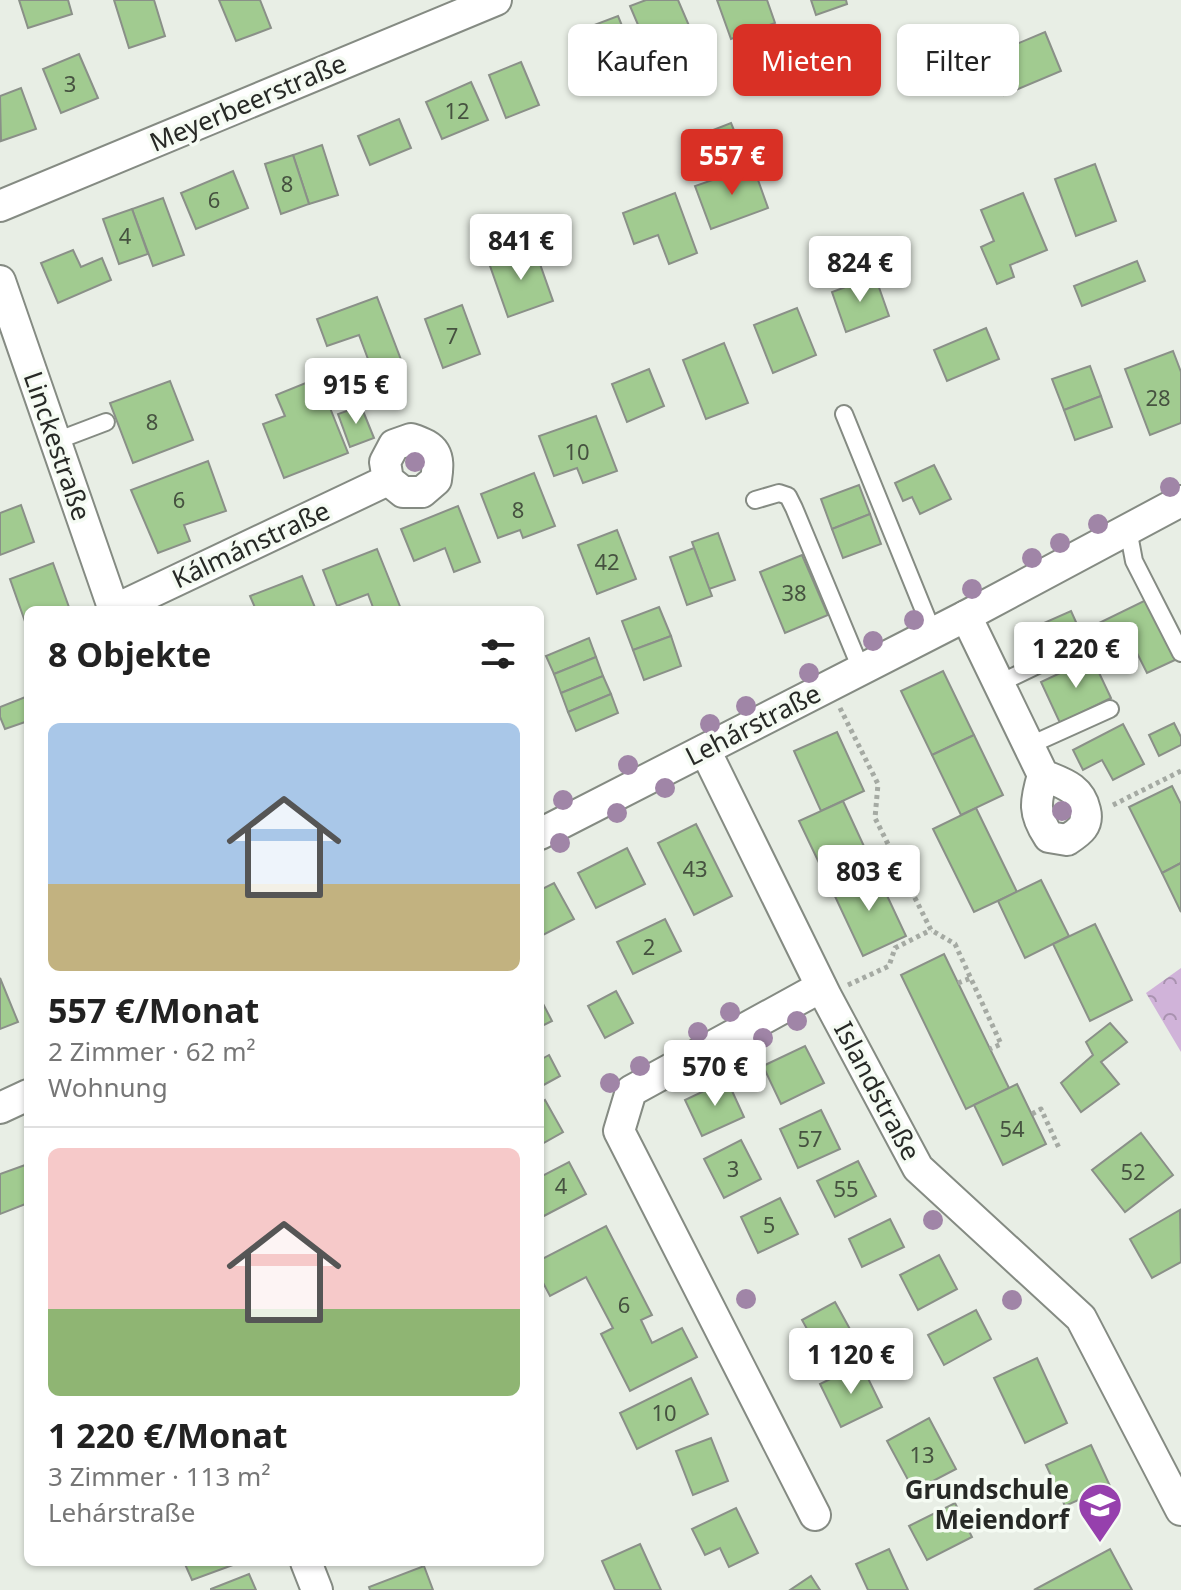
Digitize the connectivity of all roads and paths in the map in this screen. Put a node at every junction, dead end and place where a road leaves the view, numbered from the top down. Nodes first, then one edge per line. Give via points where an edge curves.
1 (496, 0) edge
2 (0, 206) edge
3 (0, 281) edge
4 (844, 414) dead end
5 (106, 422) dead end
6 (56, 441) junction
7 (388, 480) dead end
8 (755, 500) dead end
9 (1181, 501) edge
10 (1128, 529) junction
11 (113, 606) edge
12 (122, 606) edge
13 (966, 616) junction
14 (933, 633) junction
15 (1077, 646) dead end
16 (1181, 653) edge
17 (861, 669) junction
18 (998, 684) junction
19 (829, 686) junction
20 (1110, 709) dead end
21 (1028, 746) junction
22 (705, 750) junction
23 (1181, 771) edge
24 (1043, 775) junction
25 (1087, 818) junction
26 (544, 832) edge
27 (931, 930) junction
28 (971, 978) junction
29 (958, 983) dead end
30 (824, 992) junction
31 (990, 1049) dead end
32 (24, 1097) edge
33 (0, 1108) edge
34 (1032, 1114) dead end
35 (1059, 1148) dead end
36 (1181, 1510) edge
37 (815, 1515) dead end
38 (308, 1566) edge
39 (317, 1590) edge

1 - 2 street, Meyerbeerstraße
3 - 6 street, Linckestraße
4 - 14 lane
5 - 6 lane
6 - 11 street, Linckestraße
7 - 12 street, Kálmánstraße
8 - 17 lane via 779,493 788,496
9 - 10 street, Lehárstraße
10 - 13 street, Lehárstraße
10 - 16 lane via 1134,561
13 - 14 street, Lehárstraße
13 - 18 street
14 - 17 street, Lehárstraße
15 - 18 lane
17 - 19 street, Lehárstraße
18 - 21 street
19 - 22 street, Lehárstraße
19 - 27 path via 878,784 875,818
20 - 21 lane
21 - 24 street
22 - 26 street, Lehárstraße
22 - 30 street, Islandstraße
23 - 25 path
24 - 25 street via 1070,786 1082,799
24 - 25 street via 1036,799 1039,822 1049,837 1067,840 1081,831
27 - 28 path via 955,944
27 - 30 path via 895,948 889,966
28 - 29 path
28 - 31 path via 1001,1044
30 - 36 street, Islandstraße via 918,1168 1081,1318
30 - 37 street via 631,1091 619,1131
32 - 33 street
34 - 35 path via 1041,1109
38 - 39 street

